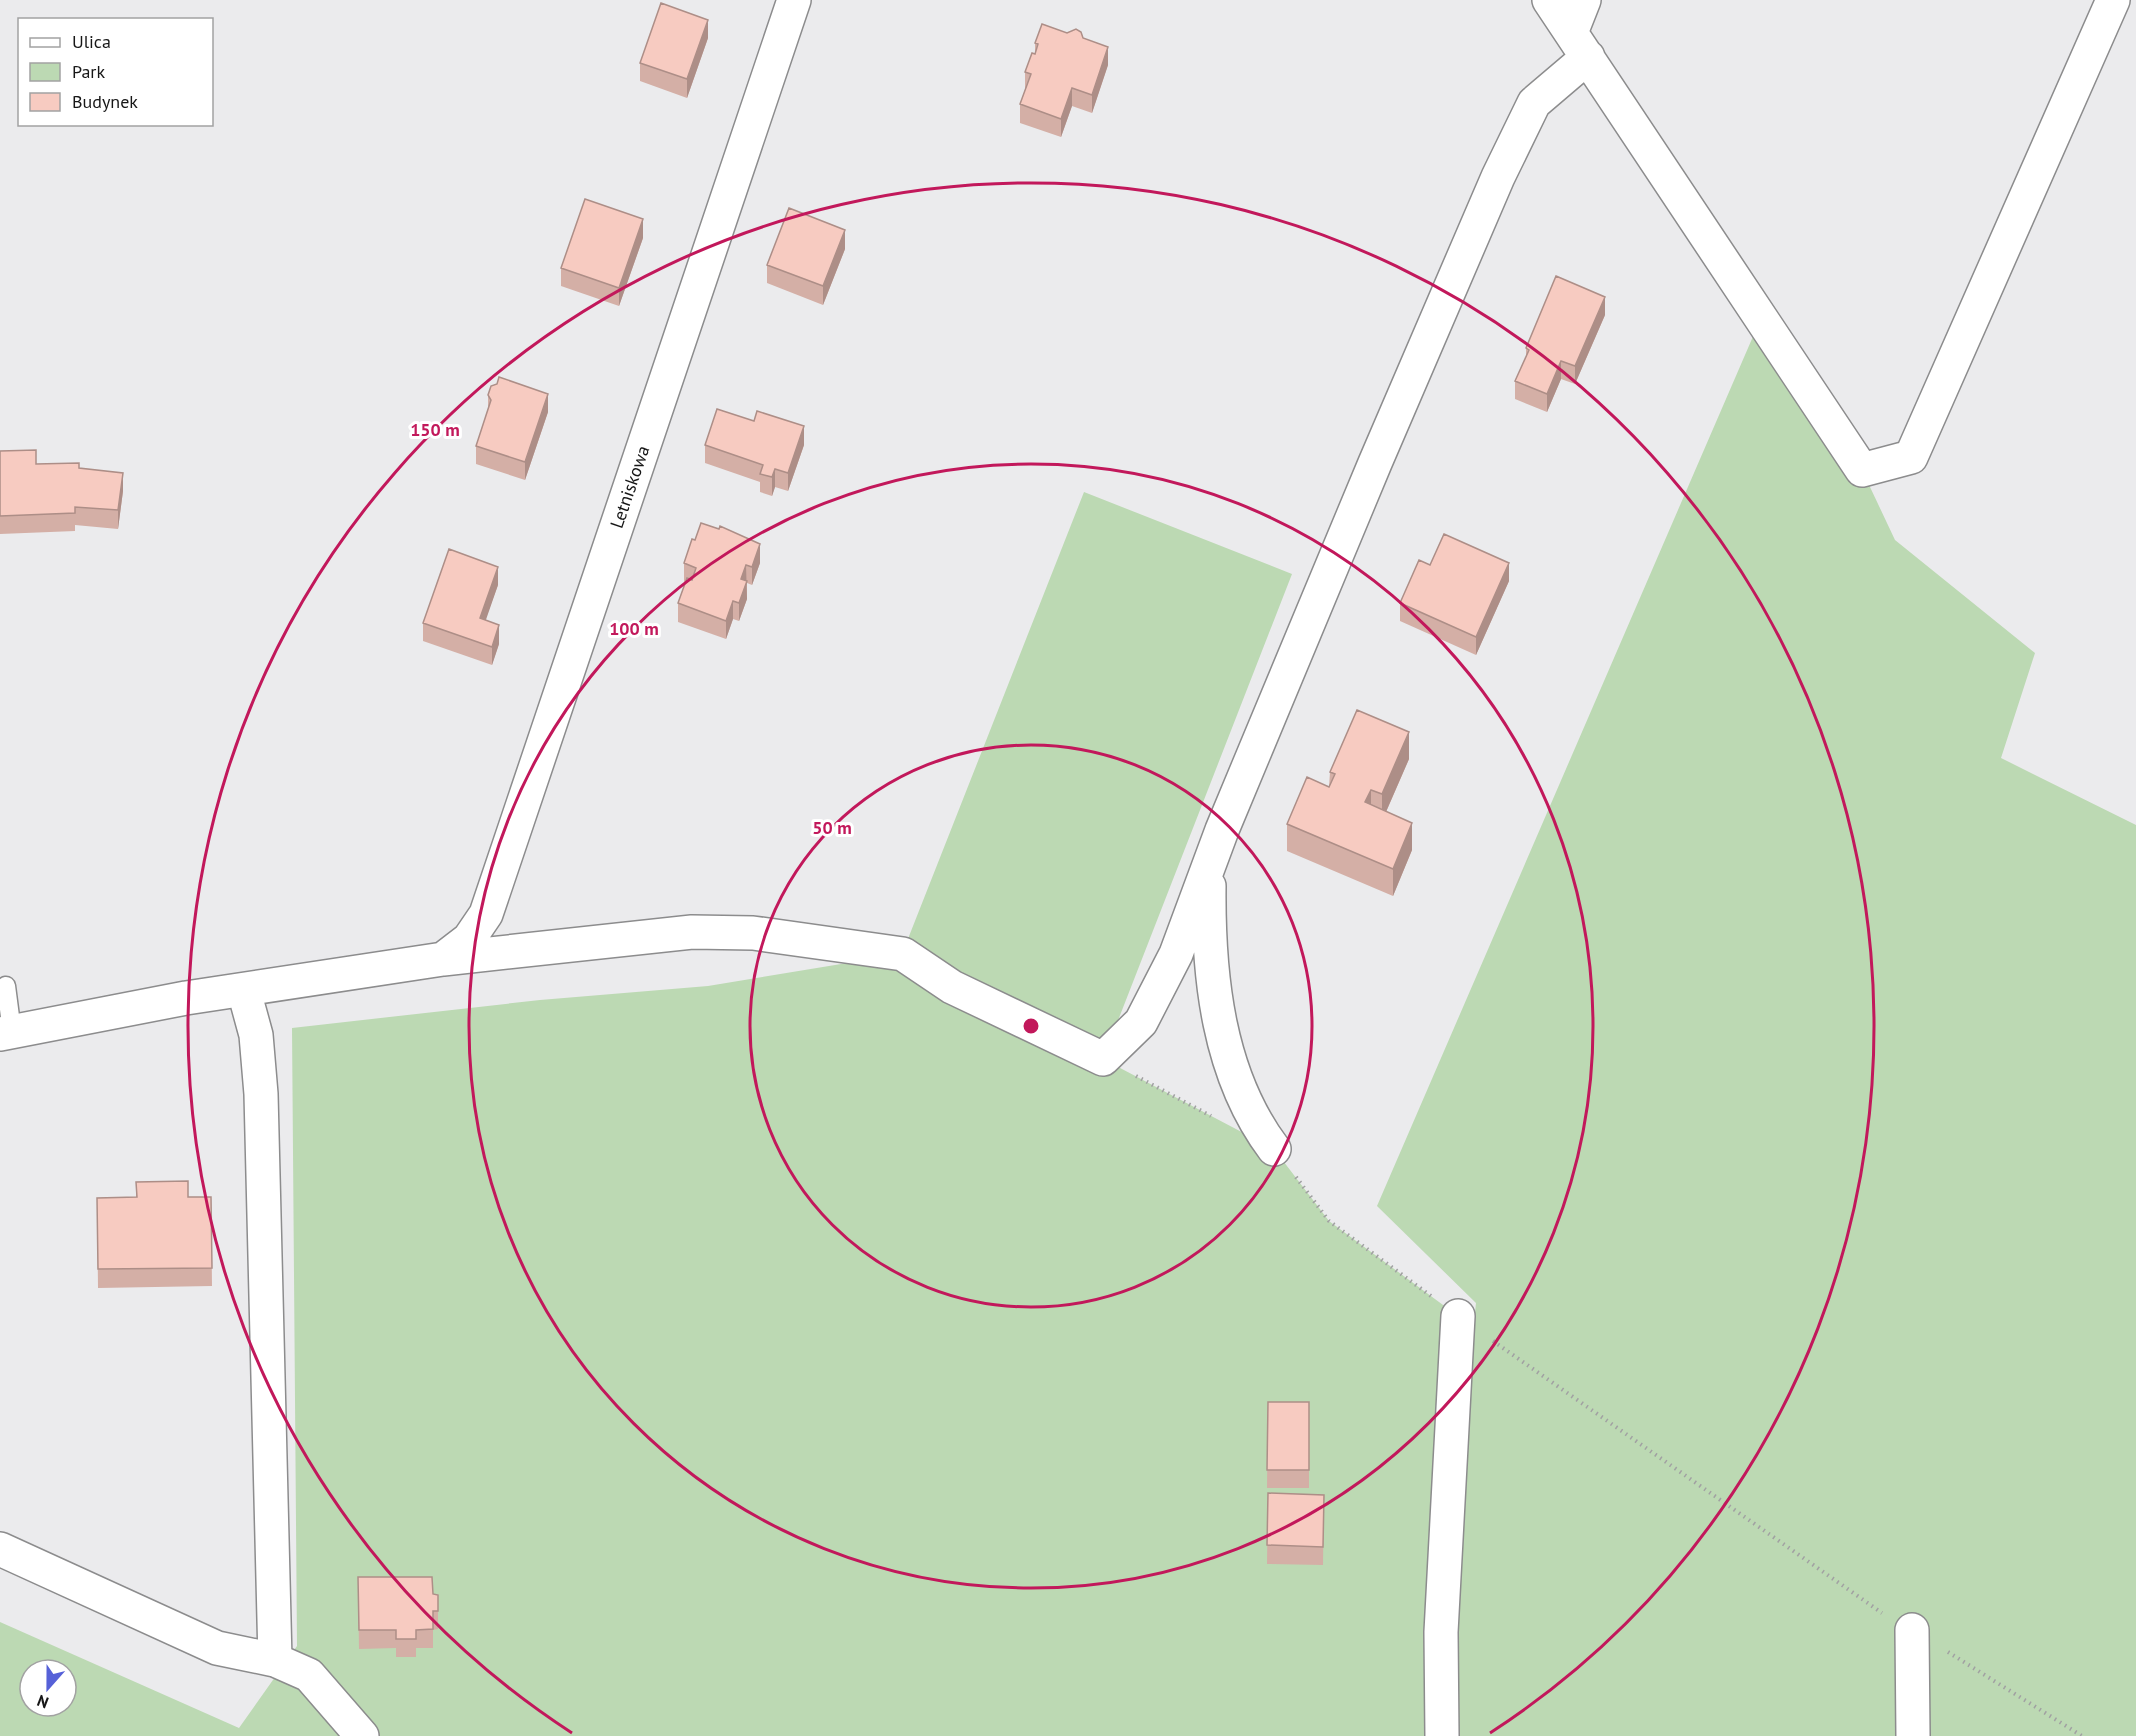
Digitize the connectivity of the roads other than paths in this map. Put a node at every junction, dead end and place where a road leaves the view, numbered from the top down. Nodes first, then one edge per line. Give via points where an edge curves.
1 (794, 0) edge
2 (1550, 0) edge
3 (1584, 0) edge
4 (2113, 0) edge
5 (1580, 45) junction
6 (1210, 867) junction
7 (443, 959) junction
8 (6, 986) dead end
9 (244, 991) junction
10 (6, 1033) edge
11 (1274, 1149) road end
12 (1458, 1316) road end
13 (0, 1549) edge
14 (1912, 1630) road end
15 (275, 1660) junction
16 (362, 1736) edge
17 (1442, 1736) edge
18 (1913, 1736) edge

1 - 7 street, Letniskowa via 486,914 469,939
2 - 5 street
3 - 5 street
4 - 5 street via 1911,457 1862,470
5 - 6 street via 1534,103 1498,177 1339,549
6 - 7 street via 1176,954 1141,1022 1103,1059 952,987 903,954 753,933 692,932
6 - 11 street via 1210,951 1220,1027 1248,1106
7 - 9 street
8 - 10 lane
9 - 10 street via 186,998
9 - 15 street via 256,1035 261,1094
12 - 17 street via 1441,1632
13 - 15 street via 217,1648
14 - 18 street
15 - 16 street via 309,1674

